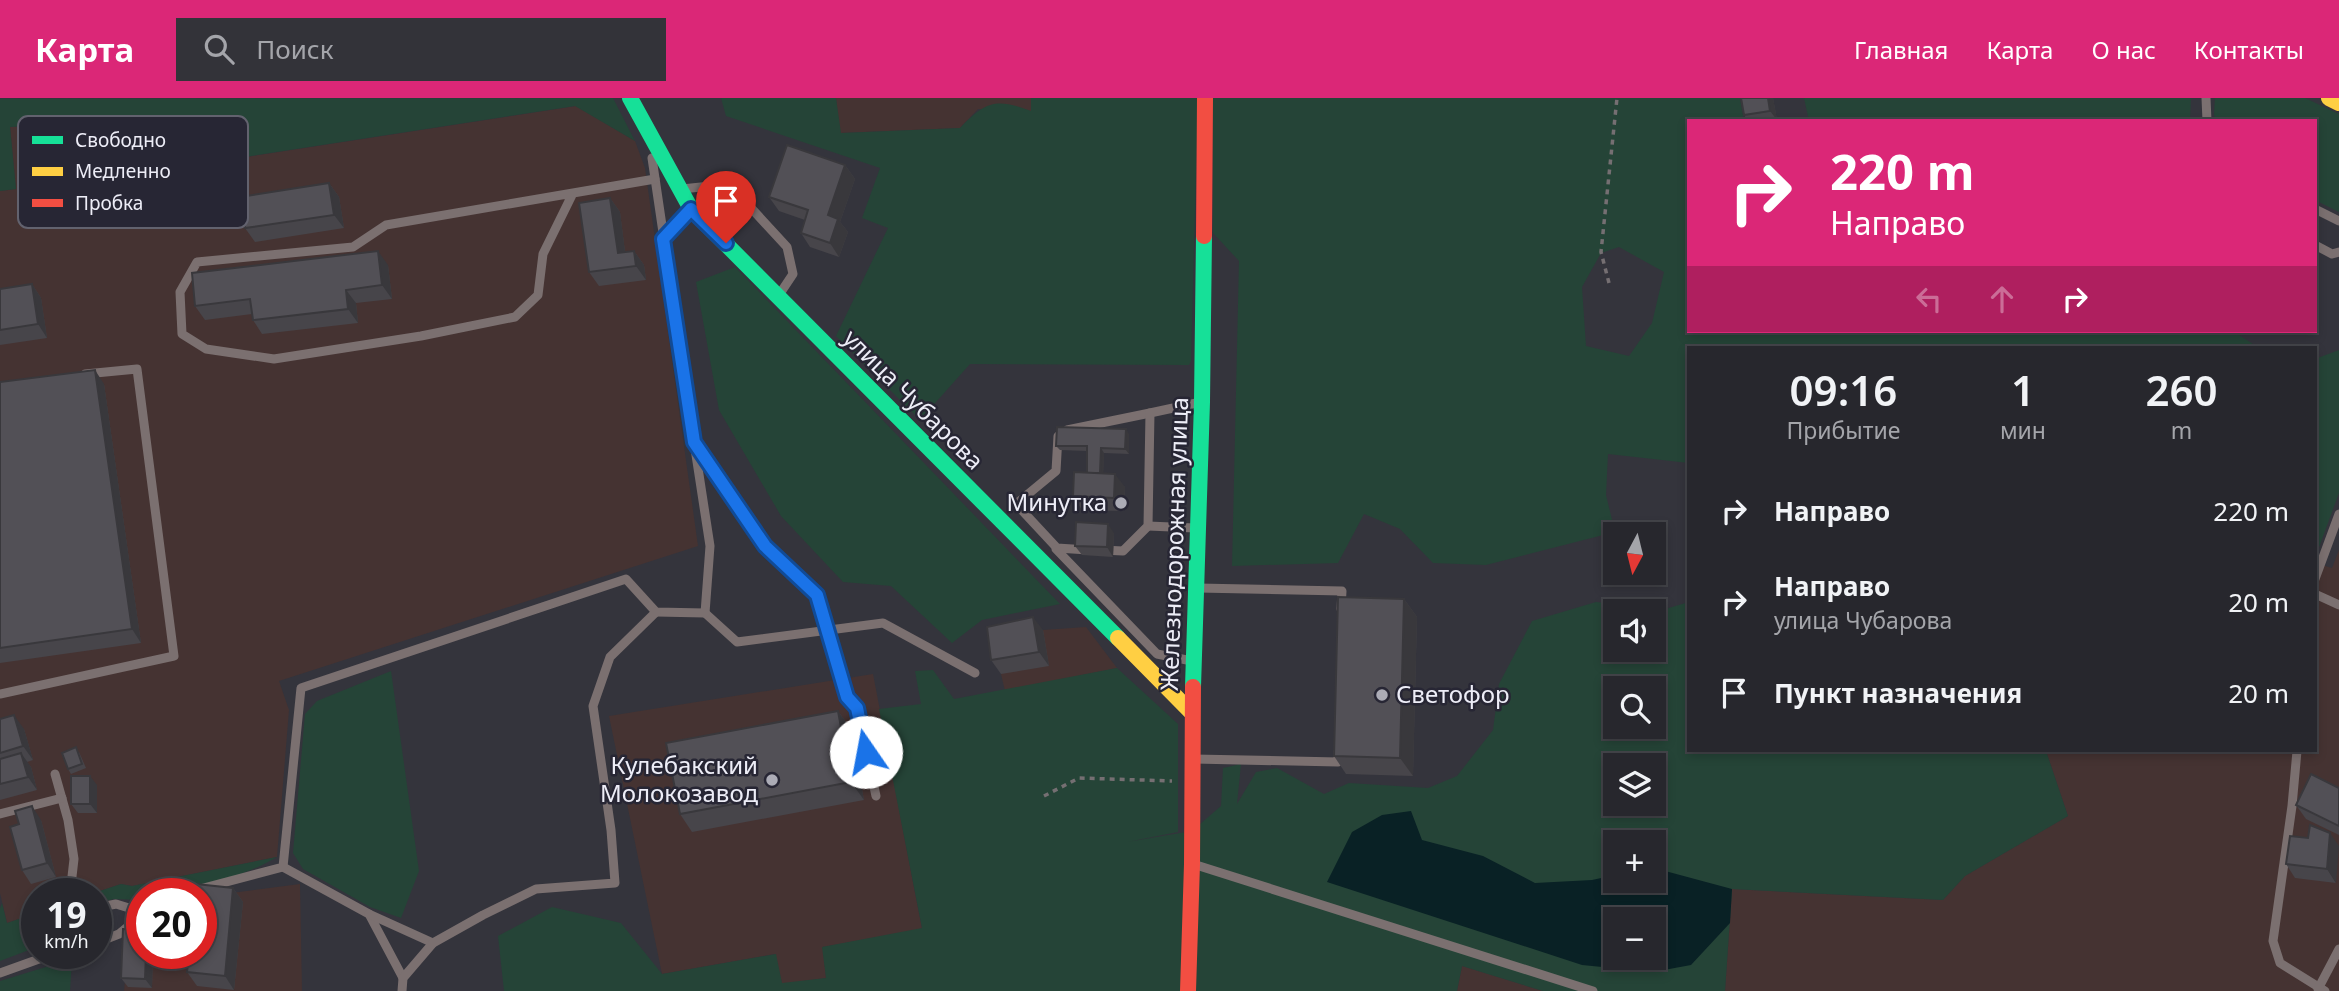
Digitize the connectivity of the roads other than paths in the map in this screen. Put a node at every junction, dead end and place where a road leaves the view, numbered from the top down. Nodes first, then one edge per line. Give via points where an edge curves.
1 (630, 98) edge
2 (1205, 98) edge
3 (2206, 98) edge
4 (2329, 98) edge
5 (2339, 103) edge
6 (2207, 119) edge
7 (648, 128) junction
8 (654, 179) junction
9 (681, 189) junction
10 (573, 193) junction
11 (691, 209) junction
12 (2317, 210) edge
13 (2339, 221) edge
14 (663, 239) junction
15 (2317, 246) edge
16 (2339, 252) edge
17 (778, 296) junction
18 (68, 375) edge
19 (1202, 402) junction
20 (1150, 413) junction
21 (694, 442) junction
22 (2339, 514) edge
23 (1148, 526) junction
24 (1198, 528) junction
25 (1057, 548) junction
26 (1038, 559) junction
27 (2317, 574) edge
28 (1196, 588) junction
29 (2317, 595) edge
30 (2339, 605) edge
31 (656, 612) junction
32 (705, 613) junction
33 (1341, 618) edge
34 (829, 630) junction
35 (1194, 661) junction
36 (975, 673) dead end
37 (0, 694) edge
38 (1192, 713) junction
39 (1338, 736) edge
40 (2297, 752) edge
41 (1192, 759) junction
42 (55, 774) dead end
43 (876, 796) dead end
44 (62, 798) junction
45 (0, 814) edge
46 (1192, 864) junction
47 (283, 867) junction
48 (72, 878) edge
49 (217, 884) edge
50 (369, 914) junction
51 (433, 943) junction
52 (2339, 949) edge
53 (21, 965) edge
54 (0, 973) edge
55 (403, 978) junction
56 (2321, 990) edge
57 (401, 991) edge
58 (1188, 991) edge
59 (1593, 991) edge

1 - 7 street, улица Чубарова
2 - 19 street, Железнодорожная улица
3 - 6 lane
4 - 5 street
7 - 8 lane
7 - 9 street, улица Чубарова
8 - 10 lane
8 - 14 lane
9 - 11 street, улица Чубарова
9 - 17 lane via 729,184 787,247 793,274
10 - 10 lane via 386,225 353,247 197,262 180,292 181,334 206,349 274,359 515,317 538,295 543,254
11 - 14 lane
11 - 17 street, улица Чубарова
12 - 13 lane
14 - 21 lane
15 - 16 lane via 2332,254
17 - 26 street, улица Чубарова
18 - 37 lane via 137,369 174,656
19 - 20 lane
19 - 24 street, Железнодорожная улица
20 - 23 lane
20 - 25 lane via 1058,432 1056,471 1016,504
21 - 32 lane via 710,546
21 - 34 lane via 765,546 817,595
22 - 27 lane
23 - 24 lane
23 - 25 lane via 1123,551
24 - 28 street, Железнодорожная улица
25 - 26 lane
25 - 35 lane via 1157,654
26 - 38 street, улица Чубарова
28 - 33 lane via 1342,592
28 - 35 street, Железнодорожная улица
29 - 30 lane
31 - 32 lane
31 - 47 lane via 626,579 301,688
31 - 51 lane via 610,657 593,706 615,883 537,889
32 - 34 lane via 737,642
34 - 36 lane via 883,622
34 - 43 lane via 847,697 857,708
35 - 38 street, Железнодорожная улица
38 - 41 street, Железнодорожная улица
39 - 41 lane via 1338,762
40 - 56 lane via 2273,941 2280,963
41 - 46 street, Железнодорожная улица
42 - 44 lane
44 - 45 lane
44 - 48 lane via 74,859
46 - 58 street, Железнодорожная улица
46 - 59 lane
47 - 49 lane
47 - 50 lane
50 - 51 lane
50 - 55 lane
51 - 55 lane
52 - 56 lane
53 - 54 lane
55 - 57 lane

